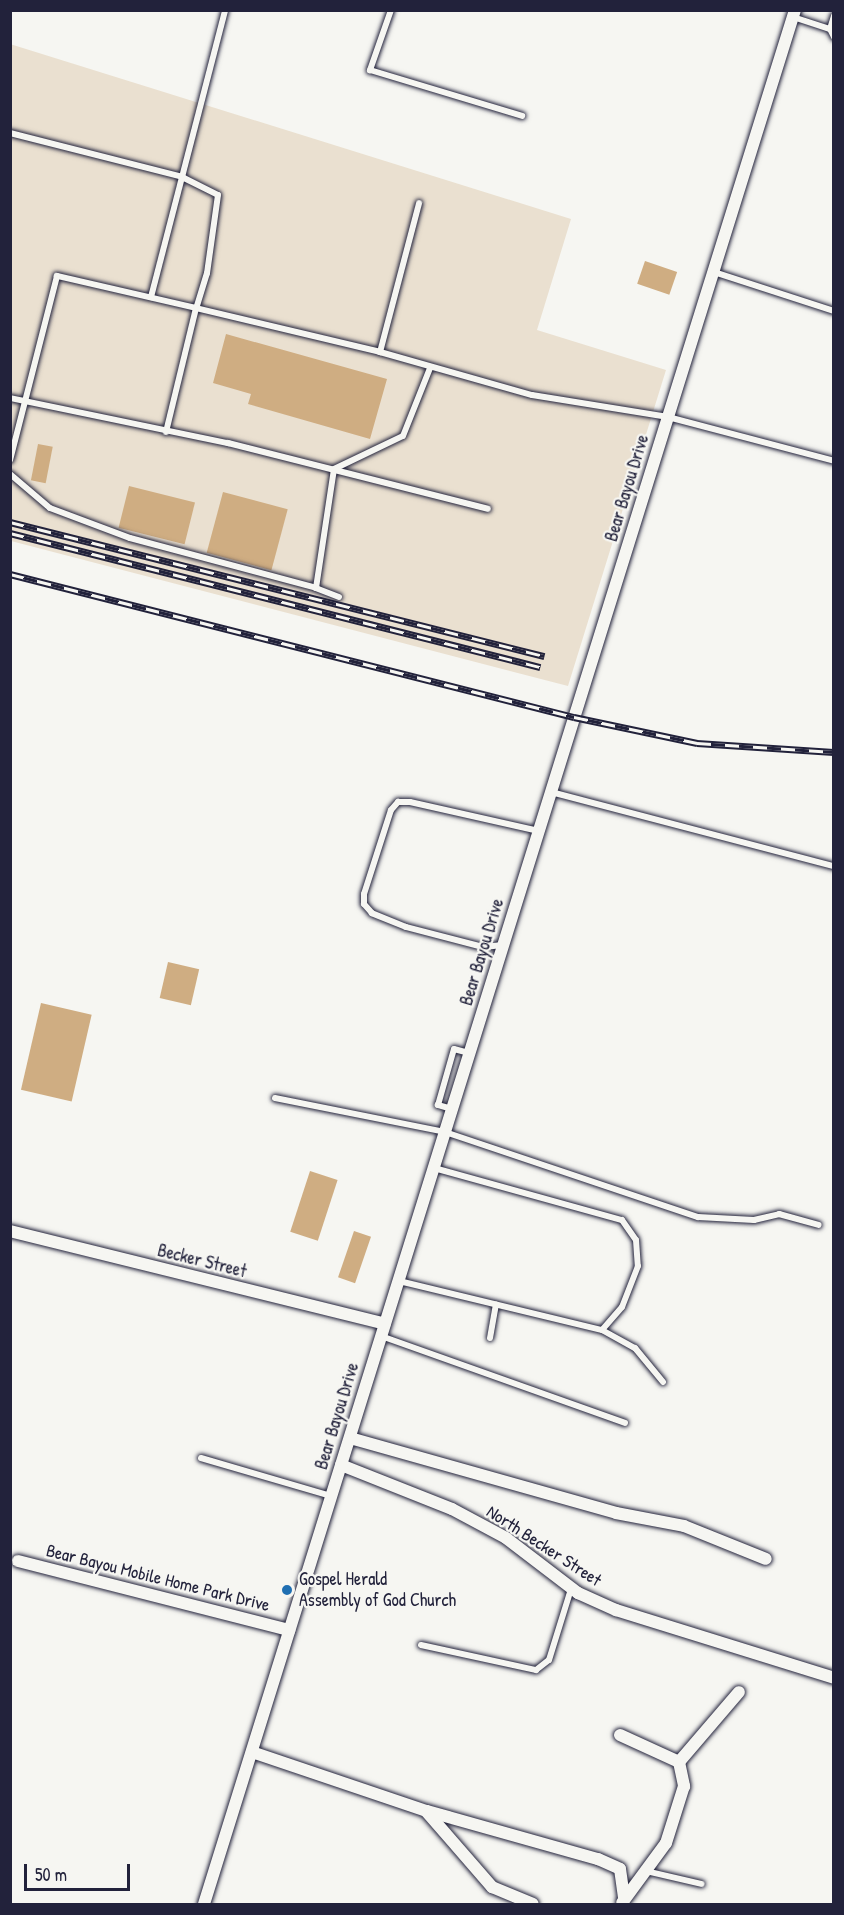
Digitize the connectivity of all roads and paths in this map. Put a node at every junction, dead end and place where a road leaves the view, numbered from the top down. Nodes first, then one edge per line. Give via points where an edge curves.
1 (225, 10) edge
2 (391, 10) edge
3 (794, 14) edge
4 (834, 16) edge
5 (830, 29) junction
6 (834, 37) edge
7 (522, 116) dead end
8 (10, 133) edge
9 (182, 177) junction
10 (419, 202) dead end
11 (713, 272) junction
12 (151, 297) junction
13 (196, 308) junction
14 (834, 311) edge
15 (380, 352) junction
16 (430, 368) junction
17 (10, 398) edge
18 (23, 401) junction
19 (668, 417) junction
20 (166, 432) junction
21 (10, 460) edge
22 (834, 461) edge
23 (334, 469) junction
24 (10, 474) edge
25 (488, 509) dead end
26 (316, 588) junction
27 (339, 597) dead end
28 (551, 792) junction
29 (539, 831) junction
30 (834, 866) edge
31 (503, 945) junction
32 (275, 1098) dead end
33 (445, 1132) junction
34 (434, 1168) junction
35 (819, 1225) dead end
36 (10, 1232) edge
37 (399, 1281) junction
38 (496, 1305) junction
39 (383, 1330) junction
40 (602, 1330) junction
41 (490, 1338) dead end
42 (663, 1382) dead end
43 (625, 1423) dead end
44 (350, 1438) junction
45 (201, 1458) dead end
46 (341, 1465) junction
47 (331, 1496) junction
48 (766, 1559) dead end
49 (18, 1561) dead end
50 (571, 1589) junction
51 (290, 1630) junction
52 (421, 1645) dead end
53 (834, 1678) edge
54 (739, 1692) dead end
55 (620, 1736) dead end
56 (252, 1752) junction
57 (679, 1762) junction
58 (426, 1810) junction
59 (646, 1871) junction
60 (702, 1884) dead end
61 (620, 1903) edge
62 (204, 1905) edge
63 (533, 1905) edge

1 - 9 lane
2 - 7 lane via 370,70
3 - 5 lane
3 - 11 street, Bear Bayou Drive
4 - 5 lane
5 - 6 lane
8 - 9 lane
9 - 12 lane
9 - 13 lane via 218,195 207,273
10 - 15 lane
11 - 14 lane
11 - 19 street, Bear Bayou Drive
12 - 13 lane
12 - 18 lane via 57,276
13 - 15 lane
13 - 20 lane
15 - 16 lane
16 - 19 lane via 532,394
16 - 23 lane via 403,436
17 - 18 lane
18 - 20 lane
18 - 21 lane
19 - 22 lane
19 - 28 street, Bear Bayou Drive
20 - 23 lane
23 - 25 lane
23 - 26 lane
24 - 26 lane via 50,508 130,538
26 - 27 lane
28 - 29 street, Bear Bayou Drive
28 - 30 lane
29 - 31 street, Bear Bayou Drive
29 - 31 lane via 398,802 391,810 364,894 364,904 372,912 406,927 483,947
31 - 33 street, Bear Bayou Drive
32 - 33 lane
33 - 34 street, Bear Bayou Drive
33 - 35 lane via 698,1216 754,1220 779,1214
34 - 37 street, Bear Bayou Drive
34 - 40 lane via 622,1220 636,1240 638,1266 622,1307
36 - 39 street, Becker Street
37 - 38 lane
37 - 39 street, Bear Bayou Drive
38 - 40 lane
38 - 41 lane
39 - 43 lane
39 - 44 street, Bear Bayou Drive
40 - 42 lane via 635,1348
44 - 46 street, Bear Bayou Drive
44 - 48 street via 616,1513 684,1527
45 - 47 lane
46 - 47 street, Bear Bayou Drive
46 - 50 street, North Becker Street via 452,1509 506,1538
47 - 51 street, Bear Bayou Drive
49 - 51 street, Bear Bayou Mobile Home Park Drive
50 - 52 lane via 549,1660 536,1670
50 - 53 street, North Becker Street via 656,1624
51 - 56 street, Bear Bayou Drive
54 - 57 street
55 - 57 street
56 - 58 street
56 - 62 street, Bear Bayou Drive
57 - 59 street via 684,1786 674,1820 666,1843
58 - 61 street via 598,1859 620,1869
58 - 63 street via 492,1887
59 - 60 lane
59 - 61 street

